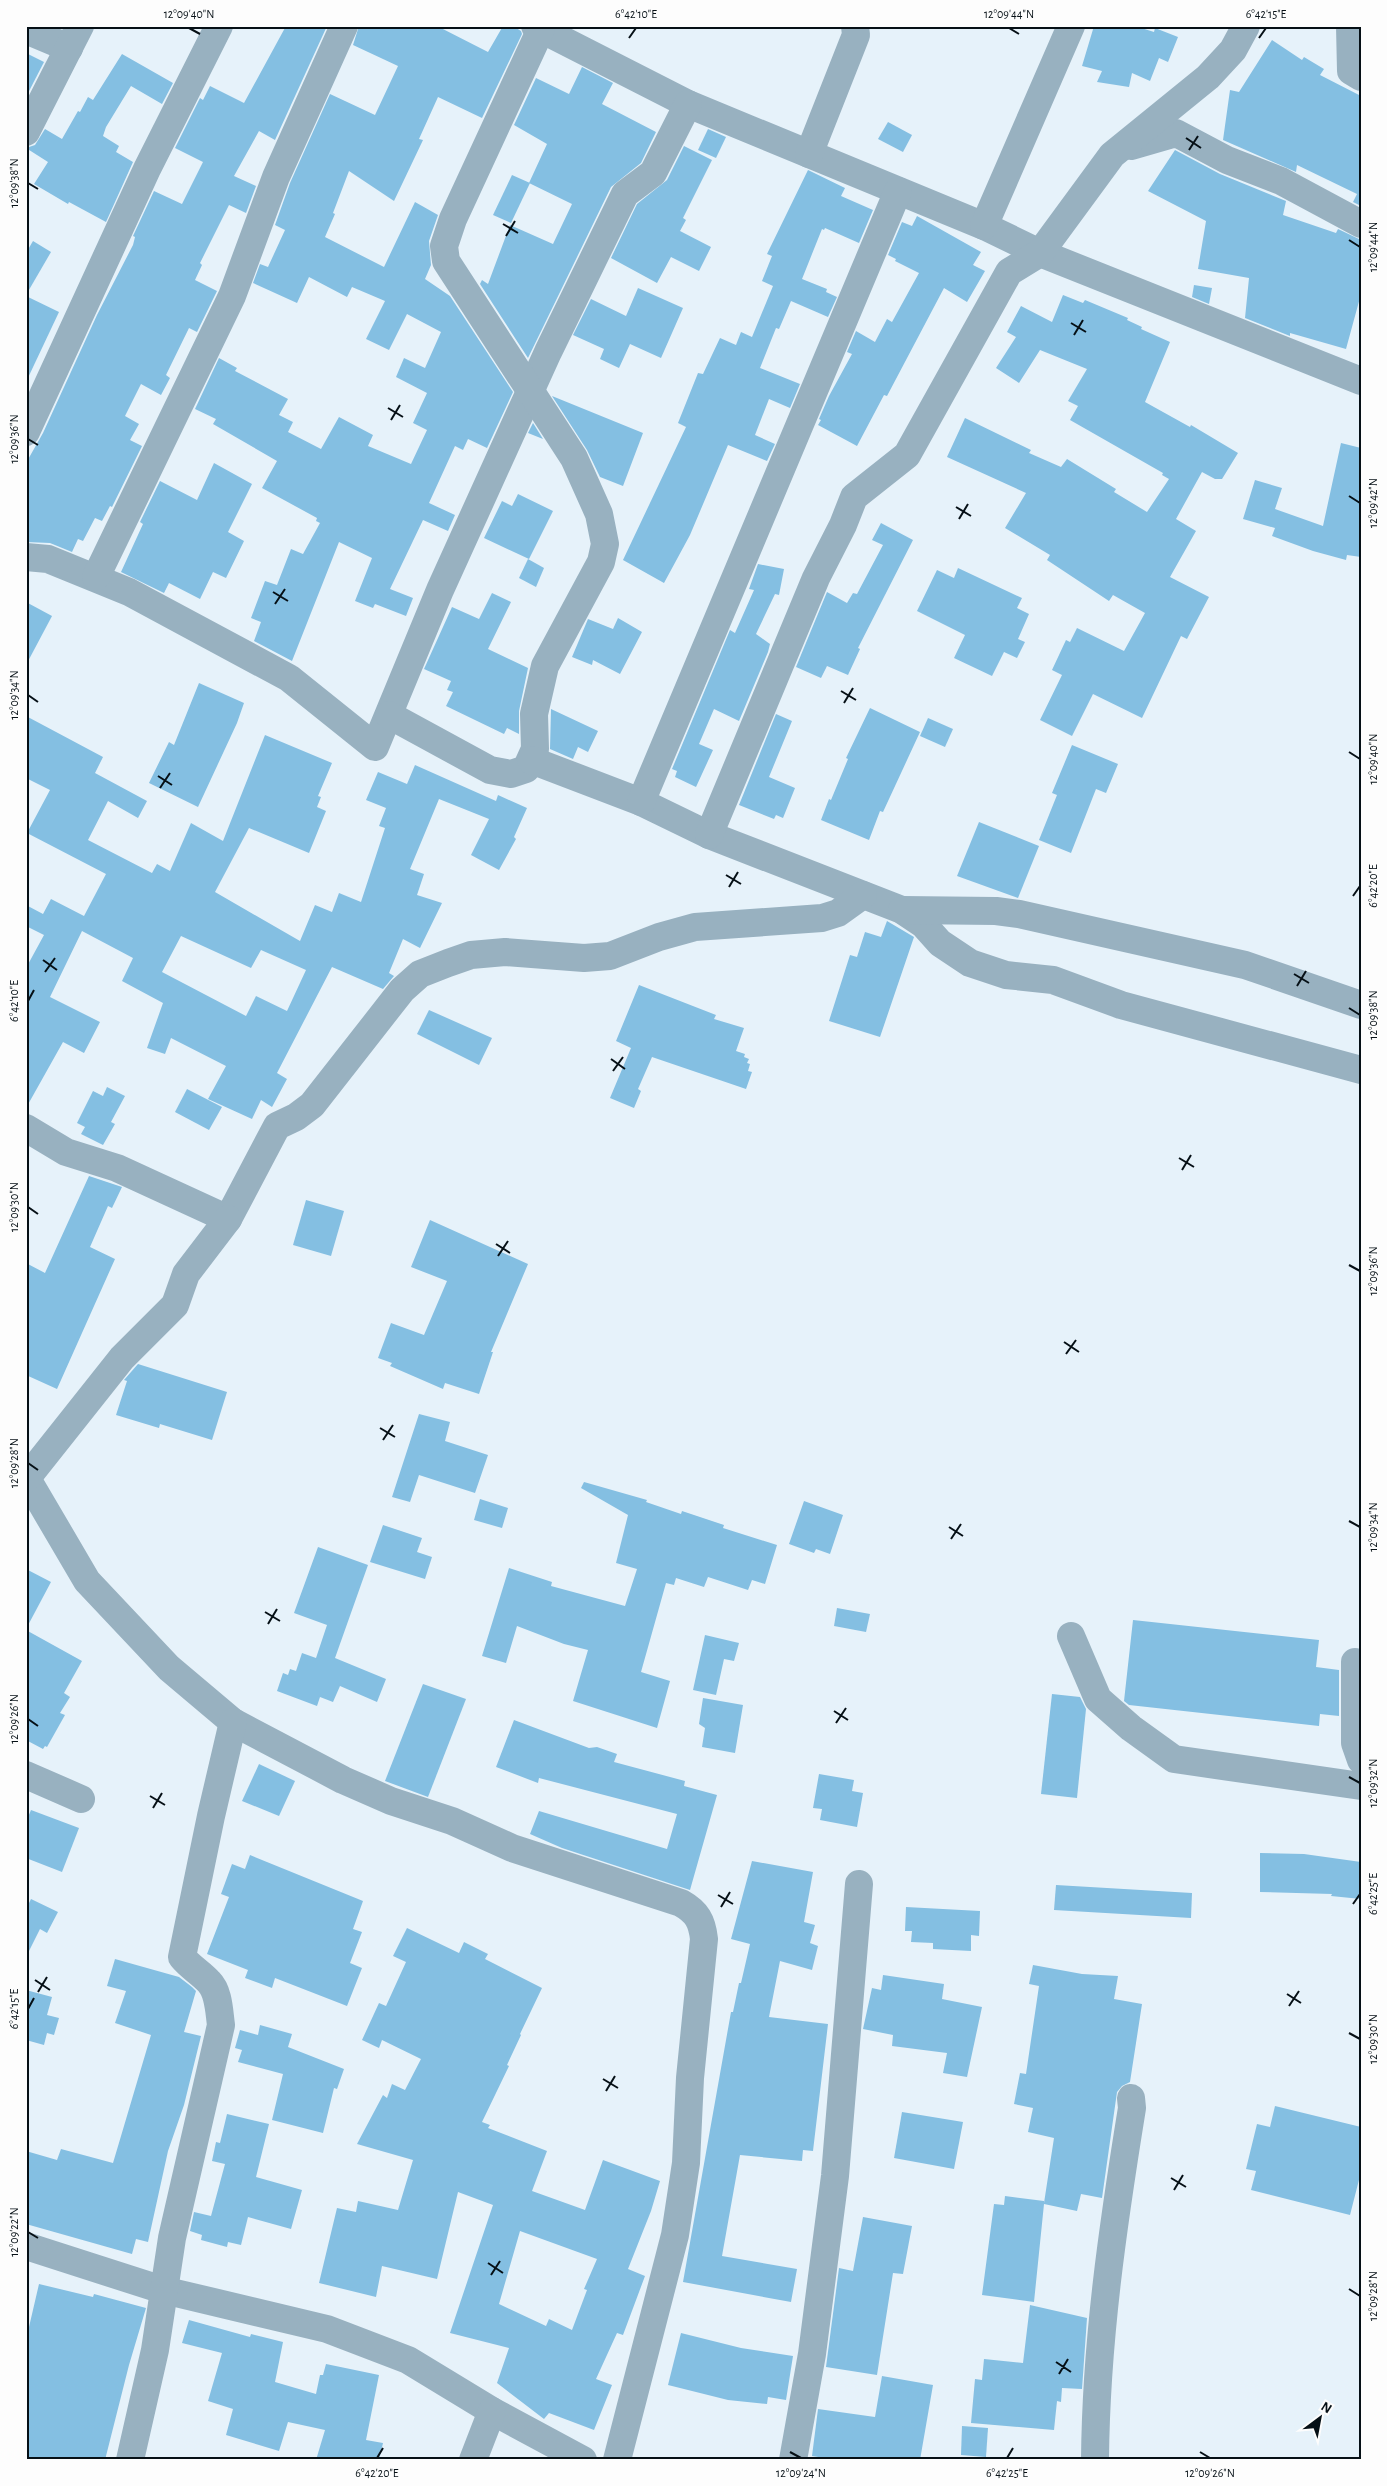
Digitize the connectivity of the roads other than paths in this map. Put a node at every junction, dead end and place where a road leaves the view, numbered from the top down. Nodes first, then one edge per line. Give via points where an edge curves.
1 (219, 26) edge
2 (344, 26) edge
3 (855, 26) edge
4 (1071, 26) edge
5 (1246, 26) edge
6 (1350, 26) edge
7 (538, 28) edge
8 (26, 30) edge
9 (74, 37) edge
10 (1361, 77) edge
11 (688, 104) junction
12 (26, 132) edge
13 (809, 154) junction
14 (1112, 155) junction
15 (898, 191) junction
16 (1361, 224) edge
17 (984, 226) junction
18 (1040, 253) junction
19 (1361, 381) edge
20 (530, 391) junction
21 (26, 432) edge
22 (26, 557) edge
23 (96, 577) junction
24 (389, 715) junction
25 (530, 760) junction
26 (641, 802) junction
27 (709, 835) junction
28 (863, 895) junction
29 (902, 910) junction
30 (1361, 1005) edge
31 (1361, 1070) edge
32 (26, 1128) edge
33 (228, 1219) junction
34 (27, 1478) edge
35 (1072, 1636) dead end
36 (1355, 1662) dead end
37 (233, 1722) junction
38 (1361, 1760) edge
39 (26, 1775) edge
40 (1361, 1786) edge
41 (81, 1800) dead end
42 (859, 1884) dead end
43 (1131, 2098) dead end
44 (26, 2246) edge
45 (163, 2290) junction
46 (492, 2411) junction
47 (130, 2460) edge
48 (473, 2460) edge
49 (582, 2460) edge
50 (617, 2460) edge
51 (793, 2460) edge
52 (1095, 2460) edge

1 - 21 street via 147,168
2 - 23 street via 276,177 232,296
3 - 13 street via 856,35
4 - 17 street
5 - 14 street via 1233,50 1208,77
6 - 10 street via 1351,71
7 - 11 street
7 - 20 street via 444,246 446,261
8 - 9 street
9 - 12 street
11 - 13 street
11 - 20 street via 653,173 625,194
13 - 15 street
14 - 16 street via 1129,146 1176,133 1227,160 1281,181
14 - 18 street
15 - 17 street
15 - 26 street
17 - 18 street
18 - 19 street
18 - 27 street via 1009,272 907,454 854,497 816,578
20 - 24 street via 440,590
20 - 25 street via 574,458 599,514 605,544 594,578 545,666 536,700 535,749
22 - 23 street via 48,559
23 - 24 street via 290,678 375,747
24 - 25 street via 490,770 511,774 520,772 526,769
25 - 26 street
26 - 27 street
27 - 28 street
28 - 29 street
28 - 33 street via 838,913 822,918 696,927 610,956 584,958 505,952 471,955 420,974 402,990 312,1105 276,1126
29 - 30 street via 1019,914 1245,965
29 - 31 street via 923,924 940,943 970,963 1006,975 1053,980 1121,1005
32 - 33 street via 66,1152 117,1168
33 - 34 street via 186,1274 175,1305 122,1358
34 - 37 street via 87,1581 169,1668
35 - 40 street via 1098,1699 1174,1759
36 - 38 street via 1355,1743
37 - 45 street via 182,1957 210,1983 218,2001 221,2025
37 - 50 street via 390,1801 459,1824 512,1848 682,1903 696,1914 703,1925 687,2155 676,2234
39 - 41 street
42 - 51 street via 835,2176 812,2354
43 - 52 street via 1100,2342
44 - 45 street
45 - 46 street via 327,2330 408,2360
45 - 47 street via 155,2350
46 - 48 street
46 - 49 street

